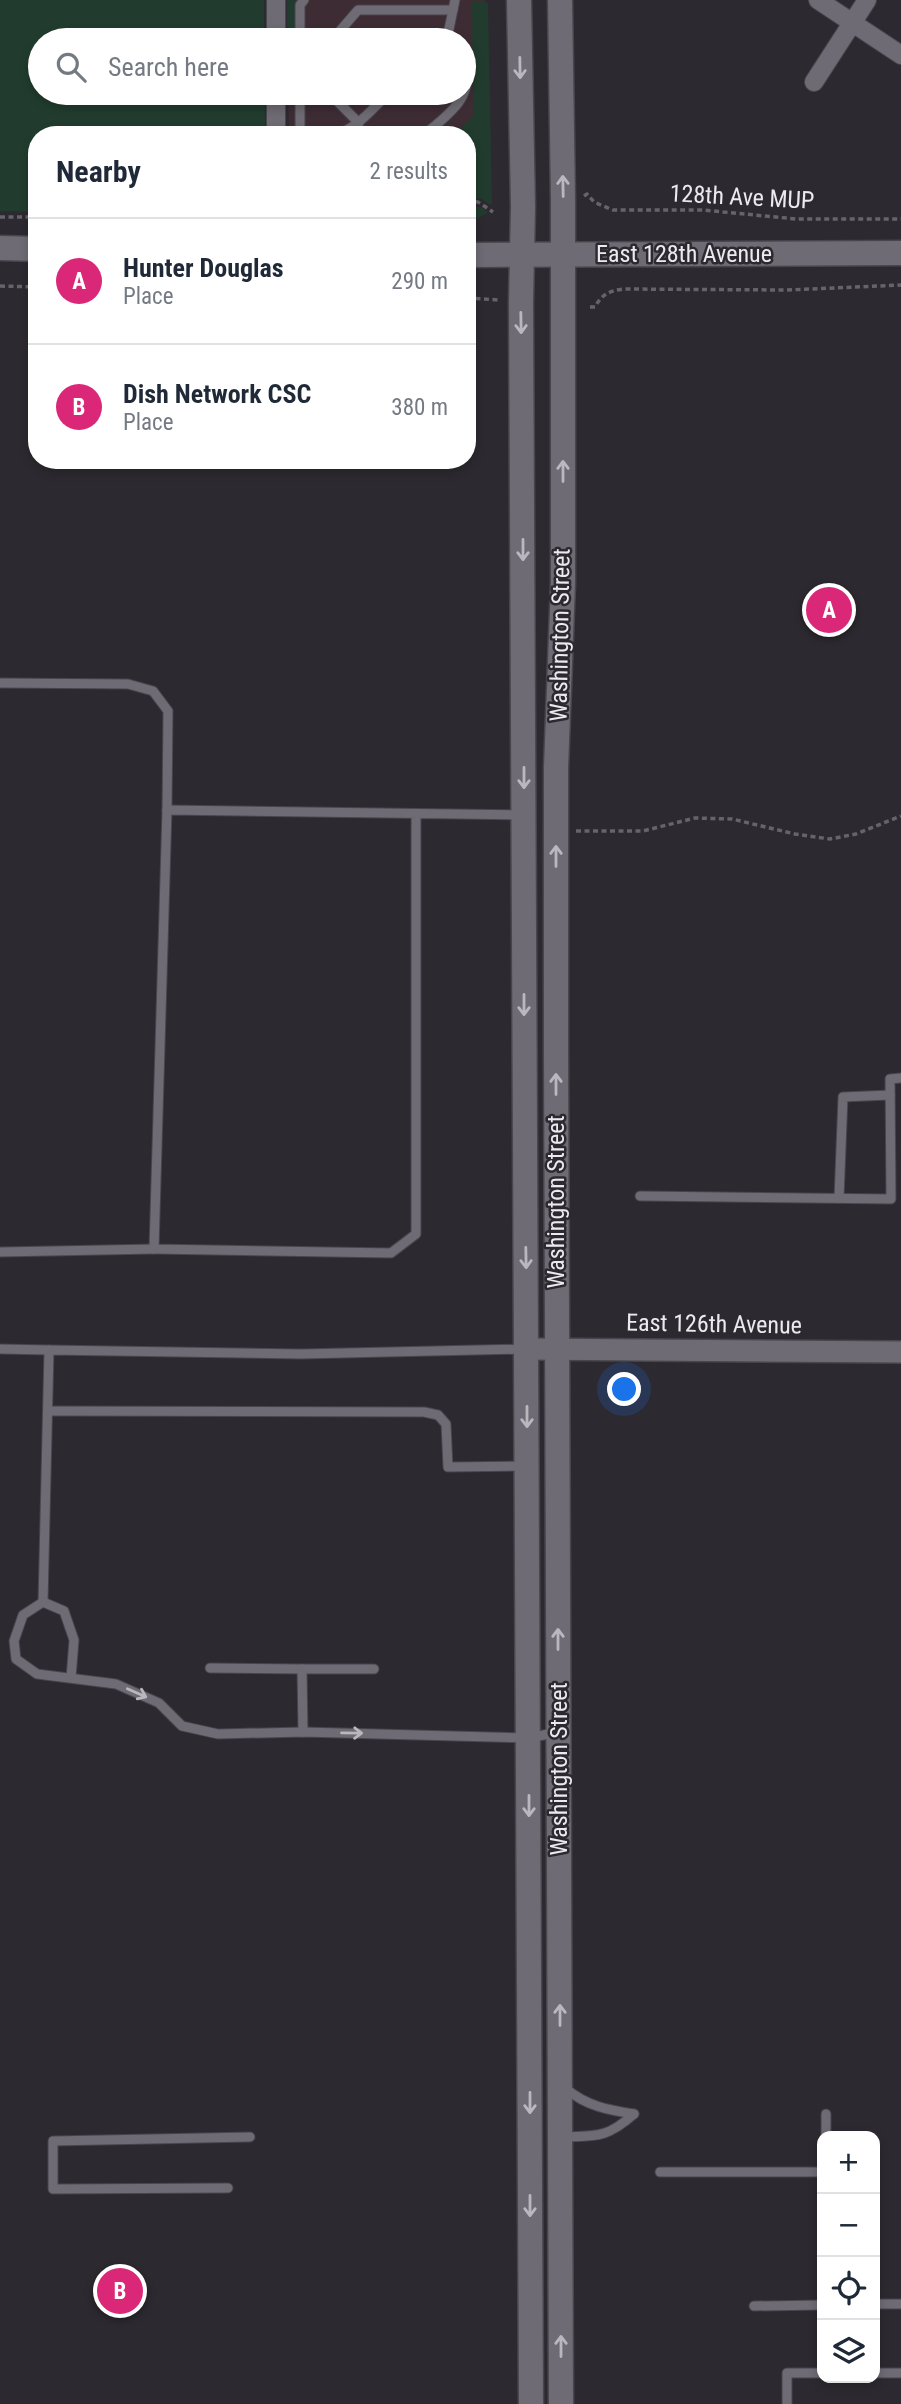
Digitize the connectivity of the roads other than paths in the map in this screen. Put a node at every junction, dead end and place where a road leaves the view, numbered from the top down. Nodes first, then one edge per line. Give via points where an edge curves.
1 (276, 0) edge
2 (304, 0) edge
3 (519, 0) edge
4 (560, 0) edge
5 (818, 0) edge
6 (867, 0) edge
7 (358, 5) edge
8 (454, 5) edge
9 (852, 22) junction
10 (276, 28) edge
11 (300, 28) edge
12 (341, 28) edge
13 (449, 28) edge
14 (901, 55) edge
15 (814, 82) dead end
16 (276, 105) edge
17 (300, 105) edge
18 (341, 105) edge
19 (377, 105) edge
20 (458, 105) edge
21 (359, 123) junction
22 (276, 126) edge
23 (300, 126) edge
24 (354, 126) edge
25 (434, 126) edge
26 (0, 248) edge
27 (28, 249) edge
28 (901, 253) edge
29 (522, 254) junction
30 (563, 254) junction
31 (476, 255) edge
32 (0, 683) edge
33 (167, 810) junction
34 (416, 814) junction
35 (524, 815) junction
36 (901, 1078) edge
37 (890, 1095) junction
38 (640, 1196) dead end
39 (839, 1198) junction
40 (896, 1198) edge
41 (154, 1249) junction
42 (0, 1252) edge
43 (557, 1348) junction
44 (0, 1349) edge
45 (526, 1349) junction
46 (49, 1350) junction
47 (901, 1352) edge
48 (49, 1411) junction
49 (527, 1466) junction
50 (43, 1602) junction
51 (210, 1668) dead end
52 (302, 1669) junction
53 (374, 1669) dead end
54 (71, 1678) junction
55 (559, 1731) junction
56 (303, 1732) junction
57 (529, 1738) junction
58 (561, 2084) junction
59 (826, 2114) dead end
60 (826, 2131) edge
61 (250, 2137) dead end
62 (561, 2137) junction
63 (530, 2138) junction
64 (660, 2172) dead end
65 (817, 2172) edge
66 (228, 2188) dead end
67 (880, 2304) edge
68 (901, 2304) edge
69 (817, 2305) edge
70 (754, 2306) dead end
71 (817, 2373) edge
72 (880, 2373) edge
73 (901, 2373) edge
74 (531, 2404) edge
75 (561, 2404) edge
76 (787, 2404) edge

1 - 10 street
2 - 11 lane
3 -> 29 main road, Washington Street
30 -> 4 main road, Washington Street
5 - 9 street
6 - 9 street
7 - 8 lane
7 - 12 lane
8 - 13 lane
9 - 14 street
9 - 15 street
16 - 22 street
17 - 23 lane
18 - 21 lane
19 - 21 lane
20 - 25 lane
21 - 24 lane
26 - 27 main road
28 - 30 main road, East 128th Avenue
29 - 30 main road, East 128th Avenue
29 - 31 main road, East 128th Avenue
29 -> 35 main road, Washington Street
43 -> 30 main road, Washington Street via 556,768 563,583
32 - 33 lane via 128,684 153,691 168,711
33 - 34 lane
33 - 41 lane
34 - 35 lane
34 - 41 lane via 416,1234 391,1253
35 -> 45 main road, Washington Street
36 - 37 lane via 890,1079
37 - 39 lane via 843,1097
37 - 40 lane
38 - 39 lane
39 - 40 lane
41 - 42 lane
43 - 45 street, East 126th Avenue
43 - 47 street, East 126th Avenue
55 -> 43 main road, Washington Street
44 - 46 lane
45 - 46 lane via 301,1354
45 -> 49 main road, Washington Street
46 - 48 lane
48 - 49 lane via 425,1412 438,1415 446,1424 448,1467
48 - 50 lane
49 - 57 main road, Washington Street
50 - 54 lane via 64,1611 74,1640
50 - 54 lane via 23,1615 13,1642 16,1658 37,1674
51 - 52 lane
52 - 53 lane
52 - 56 lane
54 -> 56 lane via 116,1684 159,1703 182,1726 218,1734
55 - 57 lane
58 -> 55 main road, Washington Street
56 -> 57 lane
57 -> 63 main road, Washington Street
58 - 62 main road, Washington Street
58 - 62 lane via 594,2106 634,2114 608,2133
59 - 60 lane
61 - 66 lane via 53,2140 53,2189
62 - 63 main road
75 -> 62 main road, Washington Street
63 -> 74 main road, Washington Street
64 - 65 lane
67 - 68 lane
69 - 70 lane
71 - 76 lane via 787,2374
72 - 73 lane

